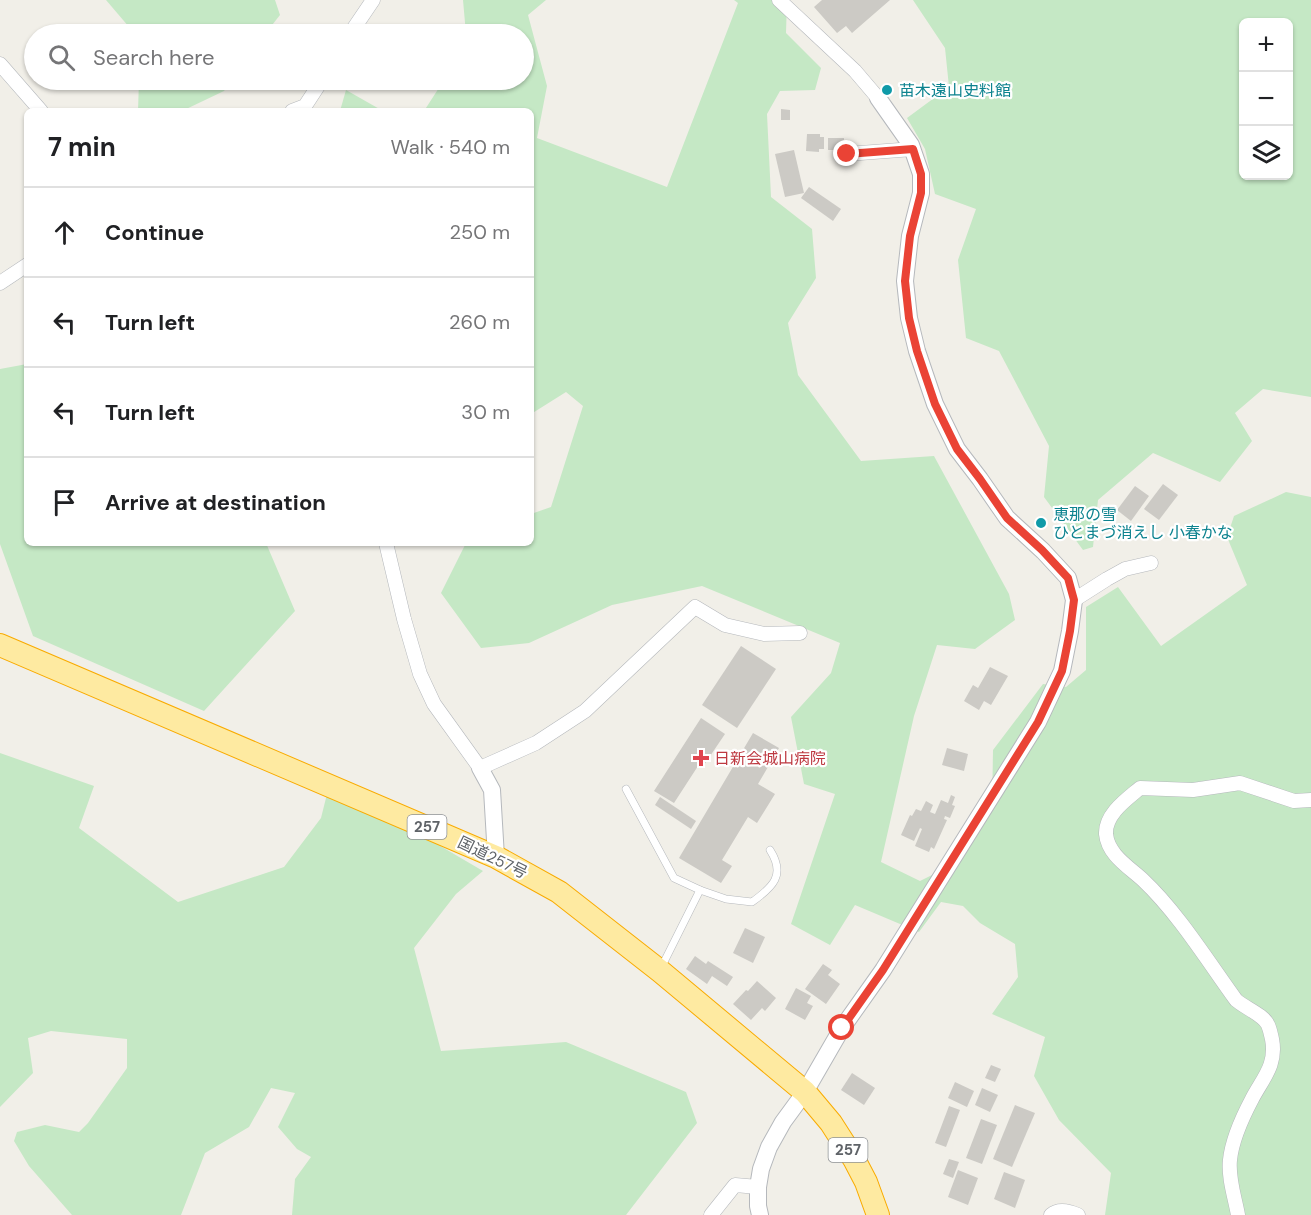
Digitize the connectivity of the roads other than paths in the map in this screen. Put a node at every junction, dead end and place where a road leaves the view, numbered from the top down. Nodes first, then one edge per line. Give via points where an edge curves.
1 (373, 0) edge
2 (779, 0) edge
3 (357, 24) edge
4 (0, 64) edge
5 (315, 90) edge
6 (878, 98) joint
7 (38, 108) edge
8 (300, 108) edge
9 (913, 149) junction
10 (847, 154) dead end
11 (24, 266) edge
12 (0, 283) edge
13 (387, 546) edge
14 (1151, 563) dead end
15 (1074, 600) junction
16 (800, 633) dead end
17 (0, 645) edge
18 (480, 768) junction
19 (626, 789) dead end
20 (1311, 800) edge
21 (770, 850) dead end
22 (496, 857) junction
23 (700, 890) junction
24 (660, 971) junction
25 (805, 1092) junction
26 (758, 1187) junction
27 (711, 1215) edge
28 (760, 1215) edge
29 (878, 1215) edge
30 (1051, 1215) edge
31 (1078, 1215) edge
32 (1238, 1215) edge

1 - 3 street
2 - 6 street via 855,71
4 - 7 street
5 - 8 street
6 - 9 street
9 - 10 street
9 - 15 street via 921,174 921,193 910,236 905,281 909,318 931,393 957,449 1007,518 1068,578
11 - 12 street
13 - 18 street via 420,674 434,704
14 - 15 street via 1125,569
15 - 25 street via 1062,671 1038,722
16 - 18 street via 764,634 725,625 695,607 585,711 536,743
17 - 22 highway, 国道257号 / 257
18 - 22 street via 492,790
19 - 23 lane via 674,878
20 - 32 street via 1294,801 1240,783 1193,790 1140,788 1117,806 1106,831 1107,843 1114,853 1180,923 1236,1000 1263,1017 1269,1026 1273,1058 1242,1120 1229,1160
21 - 23 lane via 778,873 769,890 752,902
22 - 24 highway, 国道257号 / 257 via 560,892
23 - 24 lane
24 - 25 highway, 国道257号 / 257
25 - 26 street via 769,1147
25 - 29 highway, 国道257号 / 257 via 854,1159
26 - 27 street via 735,1185
26 - 28 street
30 - 31 street via 1066,1210

